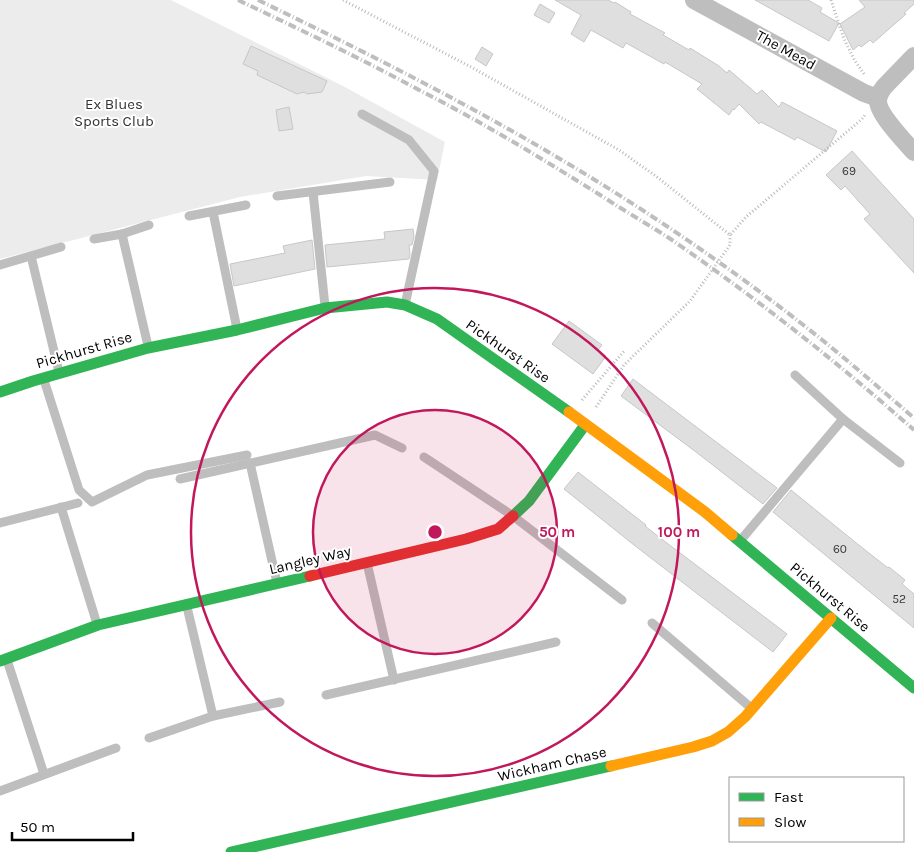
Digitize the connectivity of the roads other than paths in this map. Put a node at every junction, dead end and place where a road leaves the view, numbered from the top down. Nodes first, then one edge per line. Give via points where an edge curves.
1 (694, 0) edge
2 (914, 56) edge
3 (871, 95) junction
4 (362, 114) dead end
5 (914, 152) edge
6 (390, 182) dead end
7 (312, 192) junction
8 (277, 196) dead end
9 (246, 205) dead end
10 (212, 212) junction
11 (189, 216) dead end
12 (150, 225) dead end
13 (122, 234) junction
14 (94, 239) dead end
15 (61, 247) dead end
16 (31, 256) junction
17 (0, 265) edge
18 (405, 305) junction
19 (325, 308) junction
20 (237, 330) junction
21 (148, 348) junction
22 (59, 373) junction
23 (795, 375) dead end
24 (43, 378) junction
25 (0, 392) edge
26 (843, 419) junction
27 (585, 424) junction
28 (402, 448) dead end
29 (424, 457) dead end
30 (248, 459) junction
31 (900, 463) dead end
32 (180, 480) dead end
33 (78, 503) dead end
34 (61, 507) junction
35 (513, 516) junction
36 (0, 523) edge
37 (740, 540) junction
38 (366, 562) junction
39 (277, 584) junction
40 (622, 600) dead end
41 (186, 604) junction
42 (831, 618) junction
43 (652, 623) dead end
44 (98, 625) junction
45 (556, 642) dead end
46 (3, 660) edge
47 (394, 680) junction
48 (914, 688) edge
49 (326, 695) dead end
50 (280, 702) dead end
51 (753, 709) junction
52 (213, 716) junction
53 (149, 738) dead end
54 (116, 748) dead end
55 (44, 774) junction
56 (0, 791) edge
57 (231, 852) edge

1 - 3 street, The Mead
2 - 3 street via 884,87
3 - 5 street via 882,114
4 - 18 lane via 409,140 434,171
6 - 7 lane
7 - 8 lane
7 - 19 lane
9 - 10 lane
10 - 11 lane
10 - 20 lane
12 - 13 lane
13 - 14 lane
13 - 21 lane
15 - 16 lane
16 - 17 lane
16 - 22 lane
18 - 19 street, Pickhurst Rise via 387,302
18 - 27 street, Pickhurst Rise via 437,319
19 - 20 street, Pickhurst Rise
20 - 21 street, Pickhurst Rise
21 - 22 street, Pickhurst Rise
22 - 24 street, Pickhurst Rise
23 - 26 lane
24 - 25 street, Pickhurst Rise
24 - 30 lane via 79,490 92,502 147,474
26 - 31 lane
26 - 37 lane
27 - 35 street, Langley Way via 529,501
27 - 37 street, Pickhurst Rise
28 - 30 lane via 375,435
29 - 35 lane
30 - 32 lane
30 - 39 lane
33 - 34 lane
34 - 36 lane
34 - 44 lane
35 - 38 street, Langley Way via 498,529
35 - 40 lane
37 - 42 street, Pickhurst Rise
38 - 39 street, Langley Way
38 - 47 lane
39 - 41 street, Langley Way
41 - 44 street, Langley Way
41 - 52 lane
42 - 48 street, Pickhurst Rise
42 - 51 street, Wickham Chase
43 - 51 lane
44 - 46 street, Langley Way
45 - 47 lane
46 - 55 lane
47 - 49 lane
50 - 52 lane
51 - 57 street, Wickham Chase via 728,732 693,747
52 - 53 lane
54 - 55 lane
55 - 56 lane

